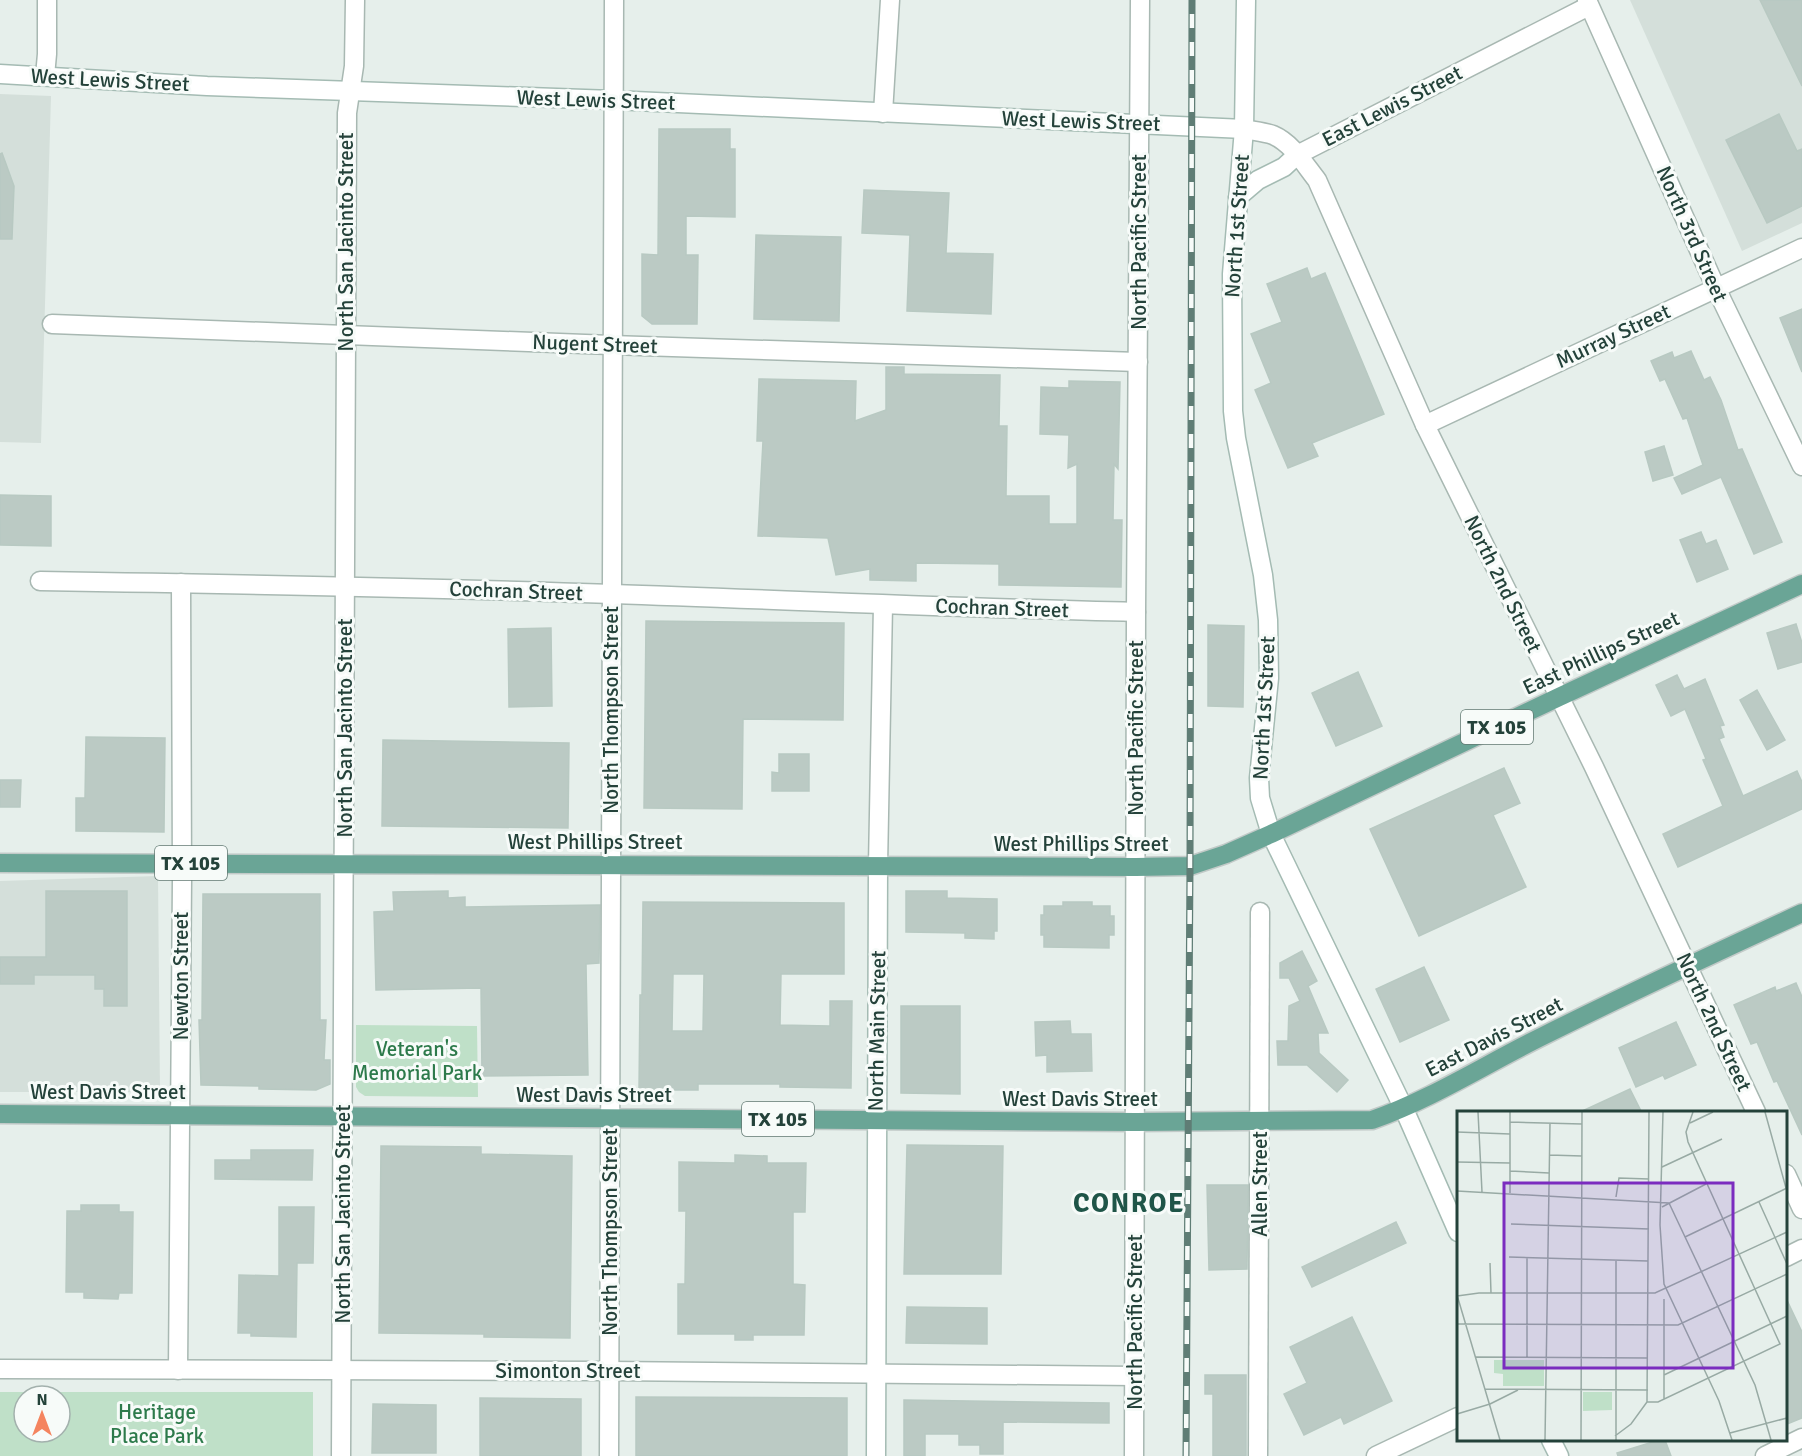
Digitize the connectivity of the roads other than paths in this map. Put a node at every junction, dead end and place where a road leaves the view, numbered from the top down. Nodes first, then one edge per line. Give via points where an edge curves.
1 (47, 0) edge
2 (355, 0) edge
3 (614, 0) edge
4 (890, 0) edge
5 (1140, 0) edge
6 (1246, 0) edge
7 (1588, 3) edge
8 (0, 74) edge
9 (45, 76) junction
10 (350, 90) junction
11 (613, 100) junction
12 (883, 113) junction
13 (1140, 123) junction
14 (1191, 125) joint
15 (1244, 129) junction
16 (1297, 154) junction
17 (1238, 196) junction
18 (1802, 248) edge
19 (1716, 288) junction
20 (52, 324) dead end
21 (345, 334) junction
22 (612, 345) junction
23 (1138, 362) junction
24 (1425, 425) junction
25 (1802, 465) edge
26 (40, 581) dead end
27 (182, 583) junction
28 (1802, 584) edge
29 (345, 587) junction
30 (611, 594) junction
31 (883, 605) junction
32 (1136, 612) junction
33 (1559, 697) junction
34 (1271, 834) junction
35 (0, 863) edge
36 (182, 863) junction
37 (345, 864) junction
38 (610, 865) junction
39 (878, 866) junction
40 (1190, 866) joint
41 (1137, 867) junction
42 (1260, 912) dead end
43 (1802, 913) edge
44 (1687, 966) junction
45 (1404, 1109) junction
46 (1755, 1111) edge
47 (0, 1114) edge
48 (180, 1115) junction
49 (343, 1117) junction
50 (610, 1118) junction
51 (876, 1120) junction
52 (1260, 1121) junction
53 (1136, 1122) junction
54 (1187, 1122) joint
55 (1787, 1178) edge
56 (1802, 1209) edge
57 (1457, 1230) edge
58 (1802, 1249) edge
59 (1787, 1256) edge
60 (0, 1369) edge
61 (178, 1370) junction
62 (342, 1370) junction
63 (609, 1371) junction
64 (875, 1374) junction
65 (1135, 1376) junction
66 (1457, 1417) edge
67 (1802, 1438) edge
68 (1552, 1441) edge
69 (341, 1456) edge
70 (609, 1456) edge
71 (876, 1456) edge
72 (1134, 1456) edge
73 (1258, 1456) edge
74 (1376, 1456) edge
75 (1559, 1456) edge
76 (1765, 1456) edge

1 - 9 street
2 - 10 street, North San Jacinto Street
3 - 11 street, North Thompson Street
4 - 12 street
5 - 13 street, North Pacific Street
6 - 15 street, North 1st Street
7 - 16 street, East Lewis Street
7 - 19 street, North 3rd Street
8 - 9 street, West Lewis Street
9 - 10 street, West Lewis Street
10 - 11 street, West Lewis Street
10 - 21 street, North San Jacinto Street
11 - 12 street, West Lewis Street
11 - 22 street, North Thompson Street
12 - 13 street, West Lewis Street
13 - 14 street, West Lewis Street
13 - 23 street, North Pacific Street
14 - 15 street, East Lewis Street
15 - 16 street, East Lewis Street via 1274,135
15 - 17 street, North 1st Street
16 - 17 street via 1284,167
16 - 24 street, North 2nd Street via 1317,180
17 - 34 street, North 1st Street via 1232,274 1233,411 1268,620 1269,678 1259,778 1260,798
18 - 19 street, Murray Street
19 - 24 street, Murray Street
19 - 25 street, North 3rd Street
20 - 21 street, Nugent Street
21 - 22 street, Nugent Street
21 - 29 street, North San Jacinto Street
22 - 23 street, Nugent Street
22 - 30 street, North Thompson Street
23 - 32 street, North Pacific Street
24 - 33 street, North 2nd Street
26 - 27 street, Cochran Street
27 - 29 street, Cochran Street
27 - 36 street, Newton Street
28 - 33 main road, East Phillips Street / TX 105
29 - 30 street, Cochran Street
29 - 37 street, North San Jacinto Street
30 - 31 street, Cochran Street
30 - 38 street, North Thompson Street
31 - 32 street, Cochran Street
31 - 39 street, North Main Street
32 - 41 street, North Pacific Street
33 - 34 main road, East Phillips Street / TX 105
33 - 44 street, North 2nd Street
34 - 40 main road, East Phillips Street / TX 105
34 - 45 street, North 1st Street
35 - 36 main road, West Phillips Street / TX 105
36 - 37 main road, West Phillips Street / TX 105
36 - 48 street, Newton Street
37 - 38 main road, West Phillips Street / TX 105
37 - 49 street, North San Jacinto Street
38 - 39 main road, West Phillips Street / TX 105
38 - 50 street, North Thompson Street
39 - 41 main road, West Phillips Street / TX 105
39 - 51 street, North Main Street
40 - 41 main road, West Phillips Street / TX 105
41 - 53 street, North Pacific Street
42 - 52 street, Allen Street
43 - 44 main road, East Davis Street / TX 105
44 - 45 main road, East Davis Street / TX 105
44 - 46 street, North 2nd Street
45 - 52 main road, East Davis Street / TX 105 via 1372,1120
45 - 57 street, North 1st Street
47 - 48 main road, West Davis Street / TX 105
48 - 49 main road, West Davis Street / TX 105
48 - 61 street, Newton Street
49 - 50 main road, West Davis Street / TX 105
49 - 62 street, North San Jacinto Street
50 - 51 main road, West Davis Street / TX 105
50 - 63 street, North Thompson Street
51 - 53 main road, West Davis Street / TX 105
51 - 64 street, North Main Street
52 - 54 main road, East Davis Street / TX 105
52 - 73 street, Allen Street
53 - 54 main road, West Davis Street / TX 105
53 - 65 street, North Pacific Street
55 - 56 street
58 - 59 street
60 - 61 street, Simonton Street
61 - 62 street, Simonton Street
62 - 63 street, Simonton Street
62 - 69 street, North San Jacinto Street
63 - 64 street, Simonton Street
63 - 70 street, North Thompson Street
64 - 65 street, Simonton Street
64 - 71 street, North Main Street
65 - 72 street, North Pacific Street
66 - 74 street
67 - 76 street
68 - 75 street

